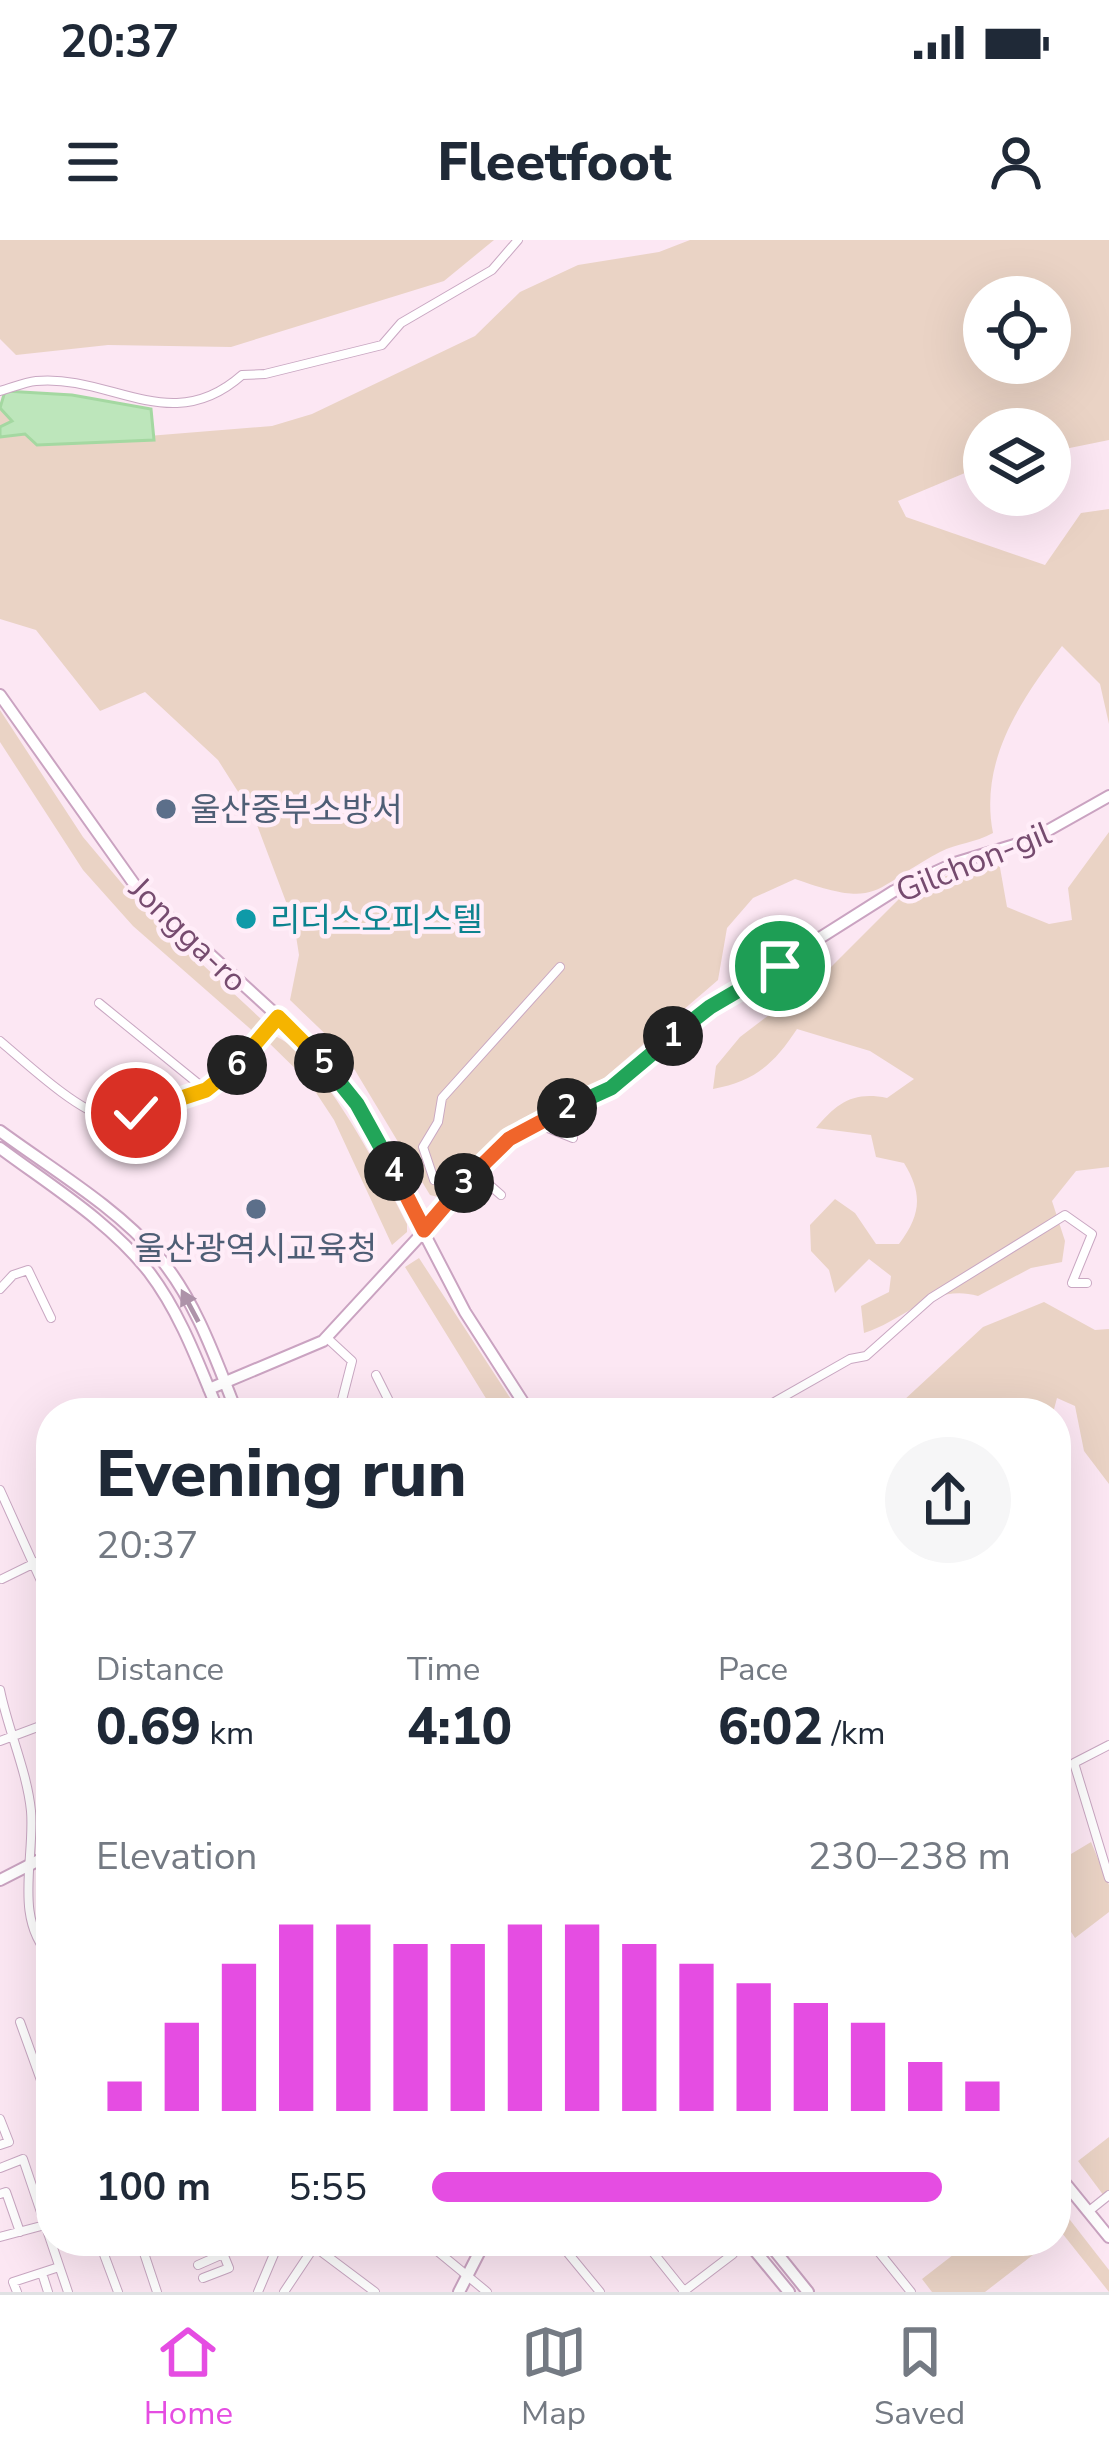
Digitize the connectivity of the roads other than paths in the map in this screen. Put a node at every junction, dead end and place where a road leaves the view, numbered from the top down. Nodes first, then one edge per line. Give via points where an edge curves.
1 (518, 240) edge
2 (0, 391) edge
3 (0, 694) edge
4 (1109, 796) edge
5 (560, 967) dead end
6 (99, 1004) dead end
7 (278, 1017) junction
8 (0, 1041) edge
9 (206, 1090) junction
10 (536, 1123) junction
11 (0, 1128) edge
12 (573, 1138) dead end
13 (0, 1148) edge
14 (473, 1174) junction
15 (501, 1195) dead end
16 (424, 1230) junction
17 (1087, 1282) dead end
18 (0, 1289) edge
19 (51, 1318) dead end
20 (326, 1337) junction
21 (376, 1376) dead end
22 (225, 1383) junction
23 (209, 1389) junction
24 (213, 1398) edge
25 (231, 1398) edge
26 (343, 1398) edge
27 (387, 1398) edge
28 (520, 1398) edge
29 (781, 1398) edge
30 (0, 1490) edge
31 (34, 1562) junction
32 (36, 1567) edge
33 (2, 1579) edge
34 (0, 1690) edge
35 (36, 1728) edge
36 (5, 1739) edge
37 (1109, 1745) edge
38 (36, 1865) edge
39 (31, 1868) junction
40 (1109, 1878) edge
41 (0, 1880) edge
42 (36, 1937) edge
43 (20, 2022) dead end
44 (36, 2066) edge
45 (0, 2119) edge
46 (0, 2145) edge
47 (0, 2168) edge
48 (1071, 2190) edge
49 (0, 2194) edge
50 (1109, 2195) edge
51 (36, 2198) edge
52 (1088, 2211) junction
53 (36, 2228) edge
54 (20, 2232) junction
55 (0, 2237) edge
56 (1109, 2237) edge
57 (55, 2256) edge
58 (105, 2256) edge
59 (146, 2256) edge
60 (219, 2256) edge
61 (225, 2256) edge
62 (273, 2256) edge
63 (305, 2256) edge
64 (328, 2256) edge
65 (443, 2256) edge
66 (478, 2256) edge
67 (570, 2256) edge
68 (656, 2256) edge
69 (730, 2256) edge
70 (759, 2256) edge
71 (779, 2256) edge
72 (882, 2256) edge
73 (198, 2265) dead end
74 (59, 2267) junction
75 (42, 2273) junction
76 (469, 2277) junction
77 (203, 2278) dead end
78 (788, 2291) edge
79 (17, 2292) edge
80 (48, 2292) edge
81 (68, 2292) edge
82 (118, 2292) edge
83 (157, 2292) edge
84 (258, 2292) edge
85 (284, 2292) edge
86 (376, 2292) edge
87 (459, 2292) edge
88 (487, 2292) edge
89 (600, 2292) edge
90 (684, 2292) edge
91 (808, 2292) edge
92 (911, 2292) edge

1 - 2 street via 492,270 401,323 382,345 242,374 220,394 156,405 37,380
3 - 7 main road, Jongga-ro via 137,888
4 - 10 main road, Gilchon-gil via 1054,830 894,891 710,1007 611,1088
5 - 14 street via 442,1099 423,1147 431,1176 440,1179 461,1160
6 - 9 street
7 - 9 street
7 - 16 main road, Jongga-ro via 357,1104
8 - 9 street via 109,1117
10 - 12 street
10 - 14 main road, Gilchon-gil
22 -> 11 main road via 161,1260
13 - 23 main road via 108,1229 148,1272
14 - 15 street
14 - 16 main road, Gilchon-gil
16 - 20 main road, Gilchon-gil
16 - 28 main road, Jongga-ro
17 - 29 street via 1072,1283 1091,1234 1065,1215 932,1298 866,1356
18 - 19 street via 28,1270
20 - 22 main road, Gilchon-gil
20 - 26 street via 352,1361
21 - 27 street
22 - 23 main road, Gilchon-gil
22 - 25 main road
23 - 24 main road
30 - 31 street
31 - 32 street
31 - 33 street
34 - 36 street
35 - 36 street
36 - 39 street via 30,1807
37 - 40 street via 1074,1763
38 - 39 main road
39 - 41 main road
39 - 42 street via 28,1914
43 - 44 street
45 - 46 street via 9,2142
47 - 51 street via 23,2159
48 - 52 main road
49 - 54 street via 6,2192
50 - 52 street
52 - 56 main road
53 - 54 street
54 - 55 street
57 - 74 street
58 - 82 street
59 - 83 street
60 - 73 street
61 - 77 street via 229,2268
62 - 84 street
63 - 85 street
64 - 86 street
65 - 76 street
66 - 76 main road
67 - 89 street
68 - 90 street
69 - 90 street
70 - 78 main road
71 - 91 main road
72 - 92 street
74 - 75 street
74 - 81 street
75 - 79 street via 14,2282
75 - 80 street
76 - 87 main road
76 - 88 street

